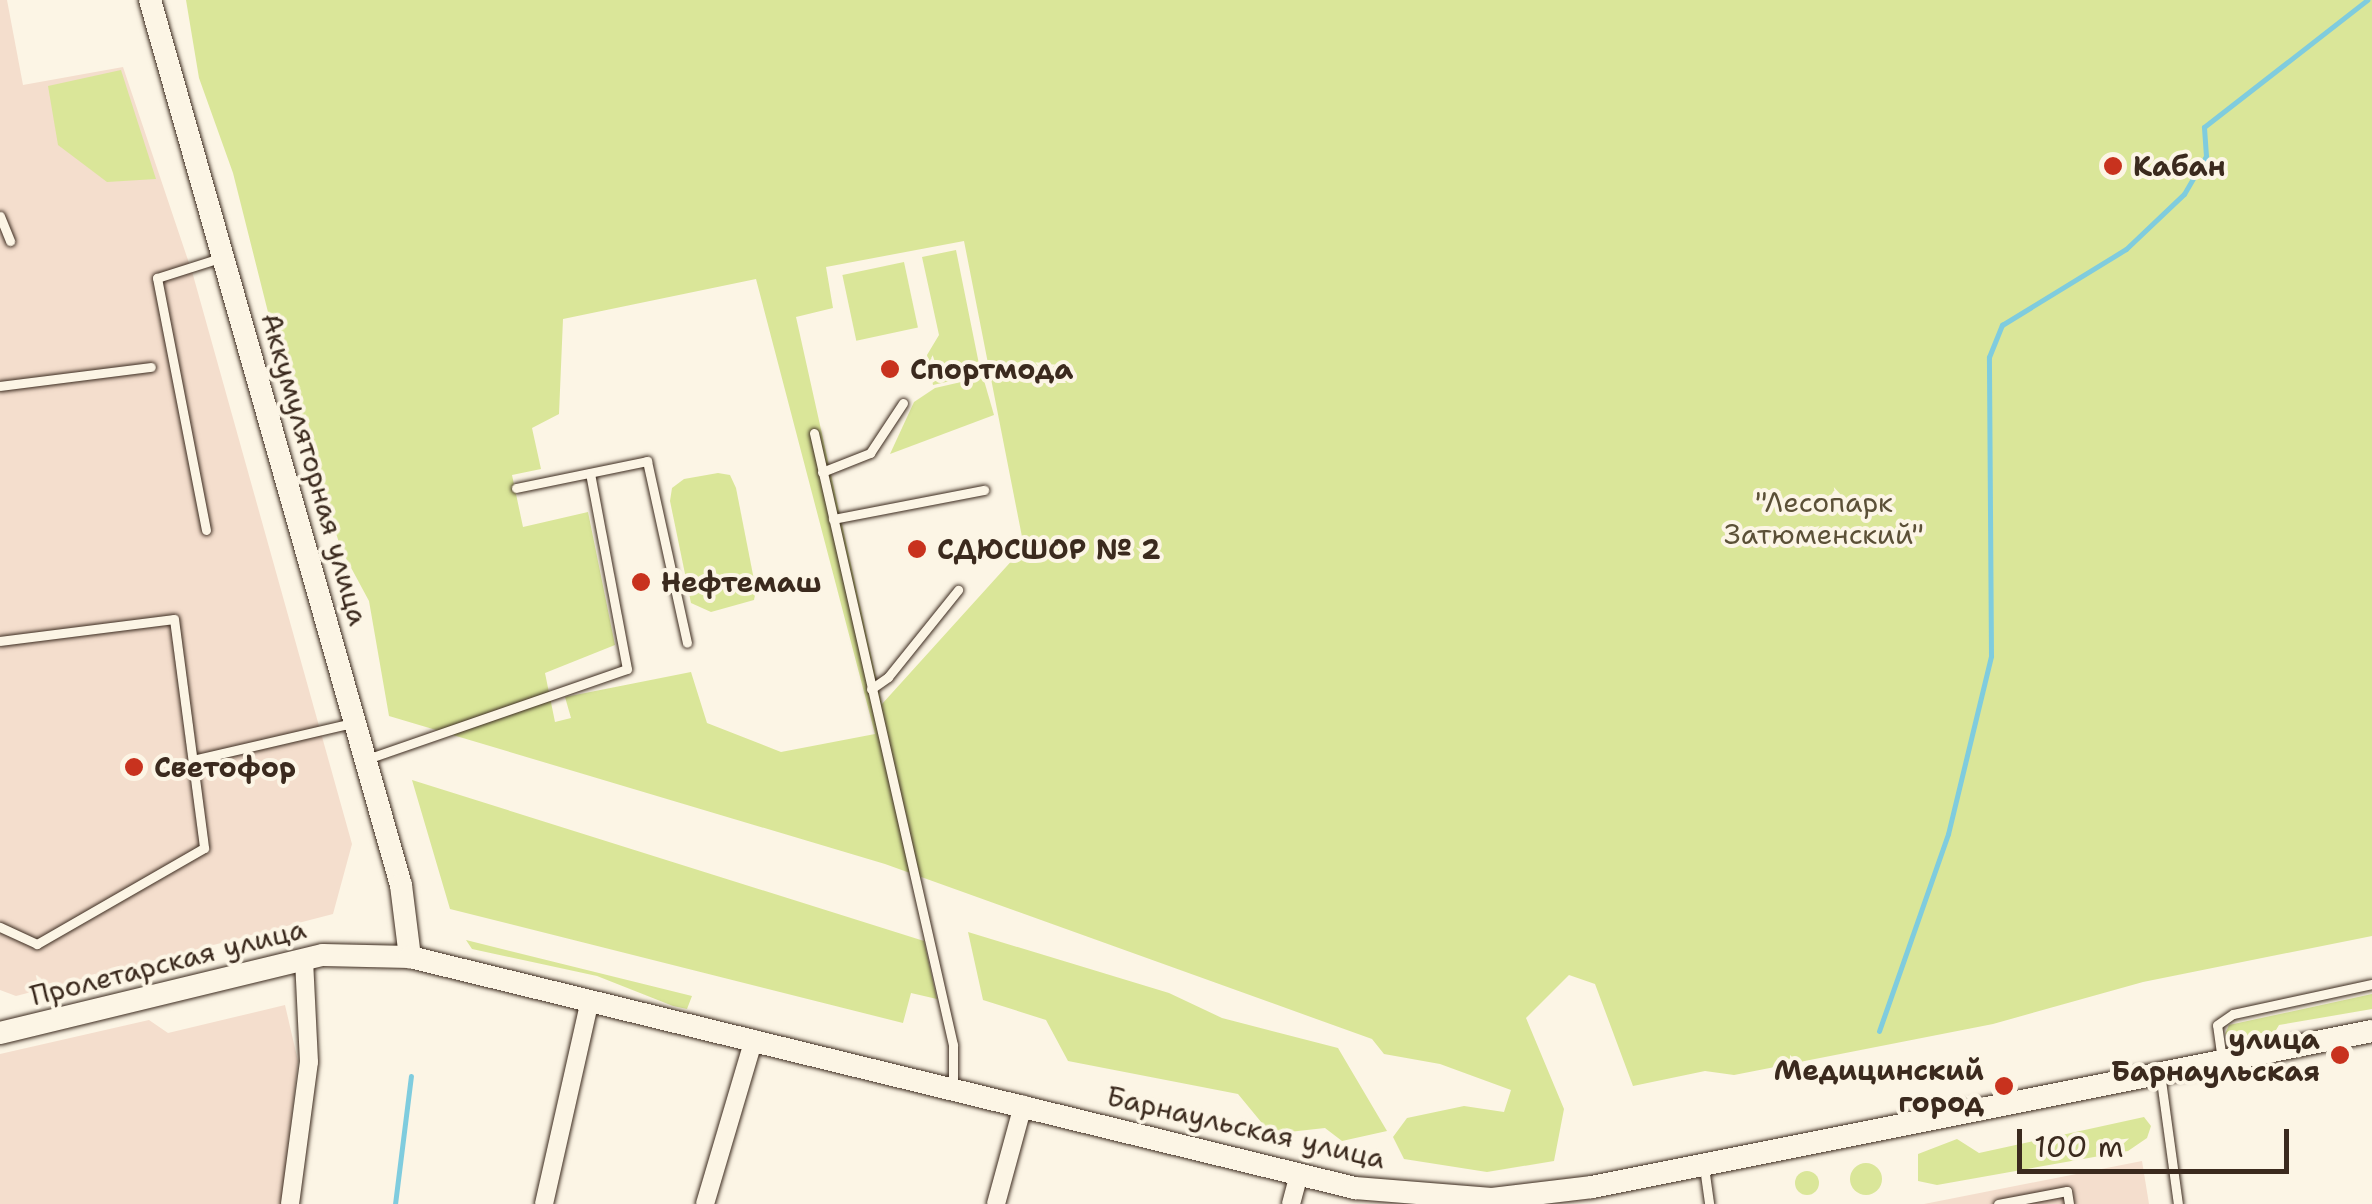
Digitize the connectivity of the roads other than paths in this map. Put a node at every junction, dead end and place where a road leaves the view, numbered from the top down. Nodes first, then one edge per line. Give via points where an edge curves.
1 (150, 0) edge
2 (0, 216) edge
3 (10, 241) dead end
4 (224, 257) junction
5 (151, 366) dead end
6 (0, 386) edge
7 (903, 404) dead end
8 (814, 433) dead end
9 (822, 472) junction
10 (590, 473) junction
11 (516, 488) dead end
12 (984, 490) dead end
13 (834, 519) junction
14 (206, 530) dead end
15 (958, 590) dead end
16 (0, 641) edge
17 (686, 642) dead end
18 (871, 689) junction
19 (354, 722) junction
20 (193, 760) junction
21 (364, 760) junction
22 (0, 927) edge
23 (410, 957) junction
24 (304, 958) junction
25 (2372, 984) edge
26 (590, 1000) junction
27 (2372, 1031) edge
28 (0, 1033) edge
29 (754, 1039) junction
30 (2222, 1060) junction
31 (2160, 1073) junction
32 (952, 1088) junction
33 (1022, 1104) junction
34 (1704, 1164) junction
35 (1299, 1175) junction
36 (1492, 1201) edge
37 (290, 1204) edge
38 (544, 1204) edge
39 (705, 1204) edge
40 (996, 1204) edge
41 (1291, 1204) edge
42 (1709, 1204) edge
43 (1998, 1204) edge
44 (2069, 1204) edge
45 (2178, 1204) edge

1 - 4 street, Аккумуляторная улица
2 - 3 lane
4 - 14 lane via 157,278
4 - 19 street, Аккумуляторная улица
5 - 6 lane
7 - 9 lane via 870,452
8 - 9 lane
9 - 13 lane
10 - 11 lane
10 - 17 lane via 648,461
10 - 21 lane via 627,669
12 - 13 lane
13 - 18 lane
15 - 18 lane
16 - 20 lane via 174,619
18 - 32 lane via 952,1045
19 - 20 lane
19 - 21 street, Аккумуляторная улица
20 - 22 lane via 204,848 37,944
21 - 23 street, Аккумуляторная улица via 407,912
23 - 24 street, Пролетарская улица
23 - 26 street, Барнаульская улица
24 - 28 street, Пролетарская улица
24 - 37 street via 309,1062
25 - 30 lane via 2233,1014 2217,1026
26 - 29 street, Барнаульская улица
26 - 38 street
27 - 30 street, Барнаульская улица
29 - 32 street, Барнаульская улица
29 - 39 street
30 - 31 street, Барнаульская улица
31 - 34 street, Барнаульская улица
31 - 45 lane
32 - 33 street, Барнаульская улица
33 - 35 street, Барнаульская улица
33 - 40 street
34 - 36 street, Барнаульская улица
34 - 42 lane
35 - 36 street, Барнаульская улица via 1393,1193
35 - 41 street
43 - 44 lane via 2067,1191

